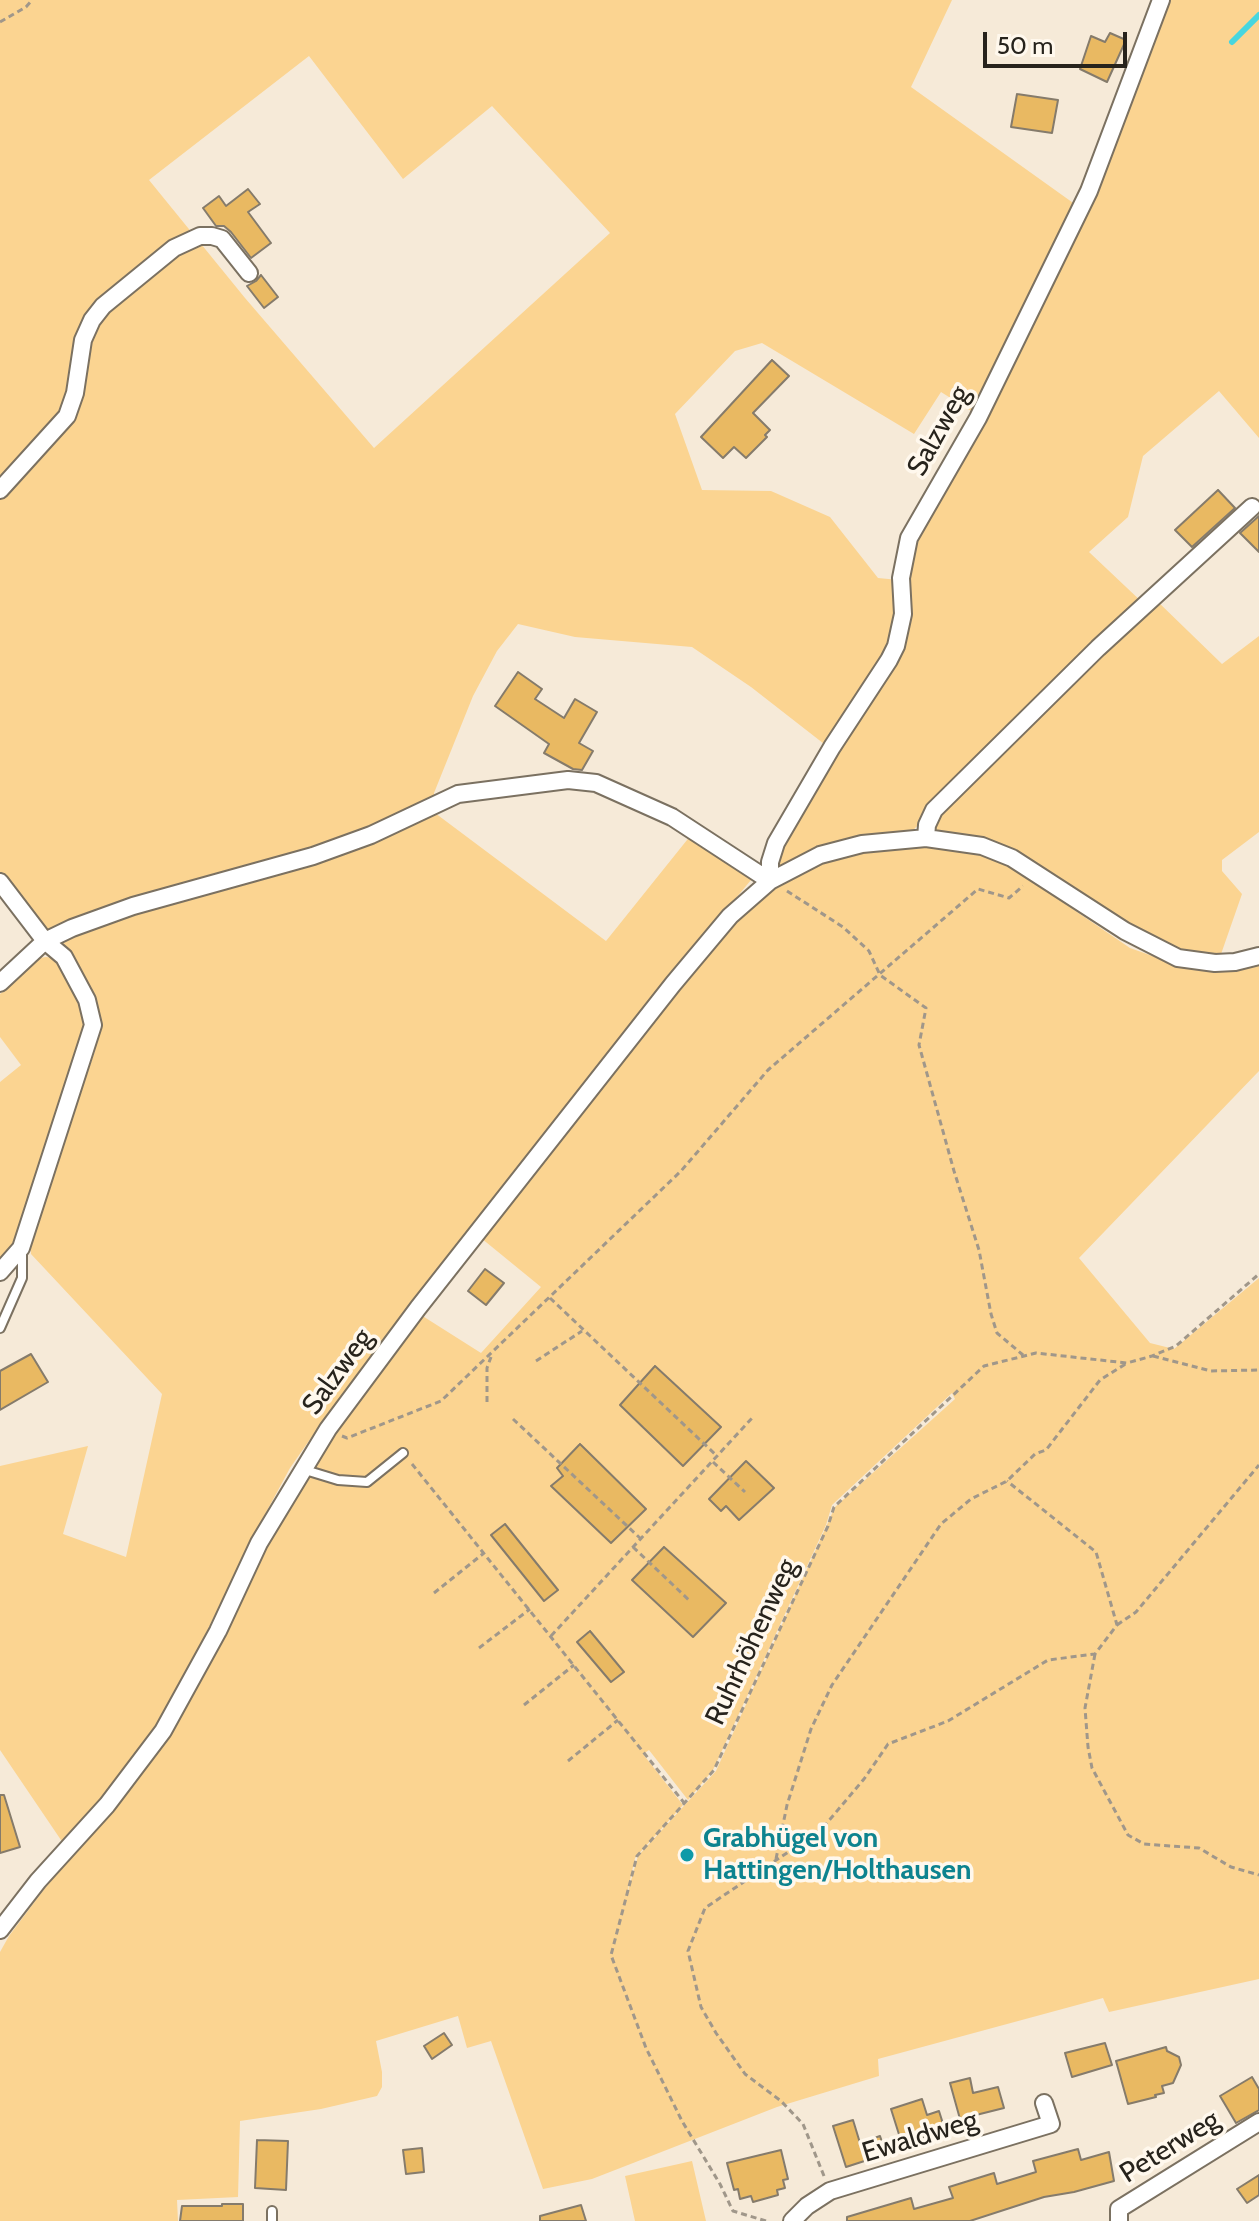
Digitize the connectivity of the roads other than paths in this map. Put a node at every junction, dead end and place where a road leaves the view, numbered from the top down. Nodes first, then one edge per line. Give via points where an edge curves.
1 (1161, 0) edge
2 (249, 273) dead end
3 (0, 490) edge
4 (1252, 507) dead end
5 (926, 838) junction
6 (770, 881) junction
7 (0, 882) edge
8 (45, 941) junction
9 (1259, 956) edge
10 (0, 983) edge
11 (21, 1248) junction
12 (0, 1272) edge
13 (0, 1328) edge
14 (403, 1453) road end
15 (302, 1469) junction
16 (0, 1930) edge
17 (1044, 2103) dead end
18 (1259, 2122) edge
19 (792, 2221) edge
20 (1119, 2221) edge

1 - 6 street, Salzweg via 1089,191 978,418 909,538 896,646 776,843
2 - 3 street via 222,239 200,236 174,248 103,306 83,340 67,416
4 - 5 street via 1098,648 934,810
5 - 6 street, Salzweg via 841,849
5 - 9 street, Salzweg via 982,846 1012,858 1125,931 1178,958 1215,963
6 - 8 street via 672,817 596,783 568,780 458,794 313,856 133,906
6 - 15 street, Salzweg via 730,916 673,984 418,1308
7 - 8 street
8 - 10 street
8 - 11 street via 64,957 87,1000 93,1025
11 - 12 street
11 - 13 lane via 22,1278
14 - 15 lane via 367,1482
15 - 16 street, Salzweg via 163,1731
17 - 19 street, Ewaldweg via 1051,2124 830,2191
18 - 20 street, Peterweg via 1119,2209

